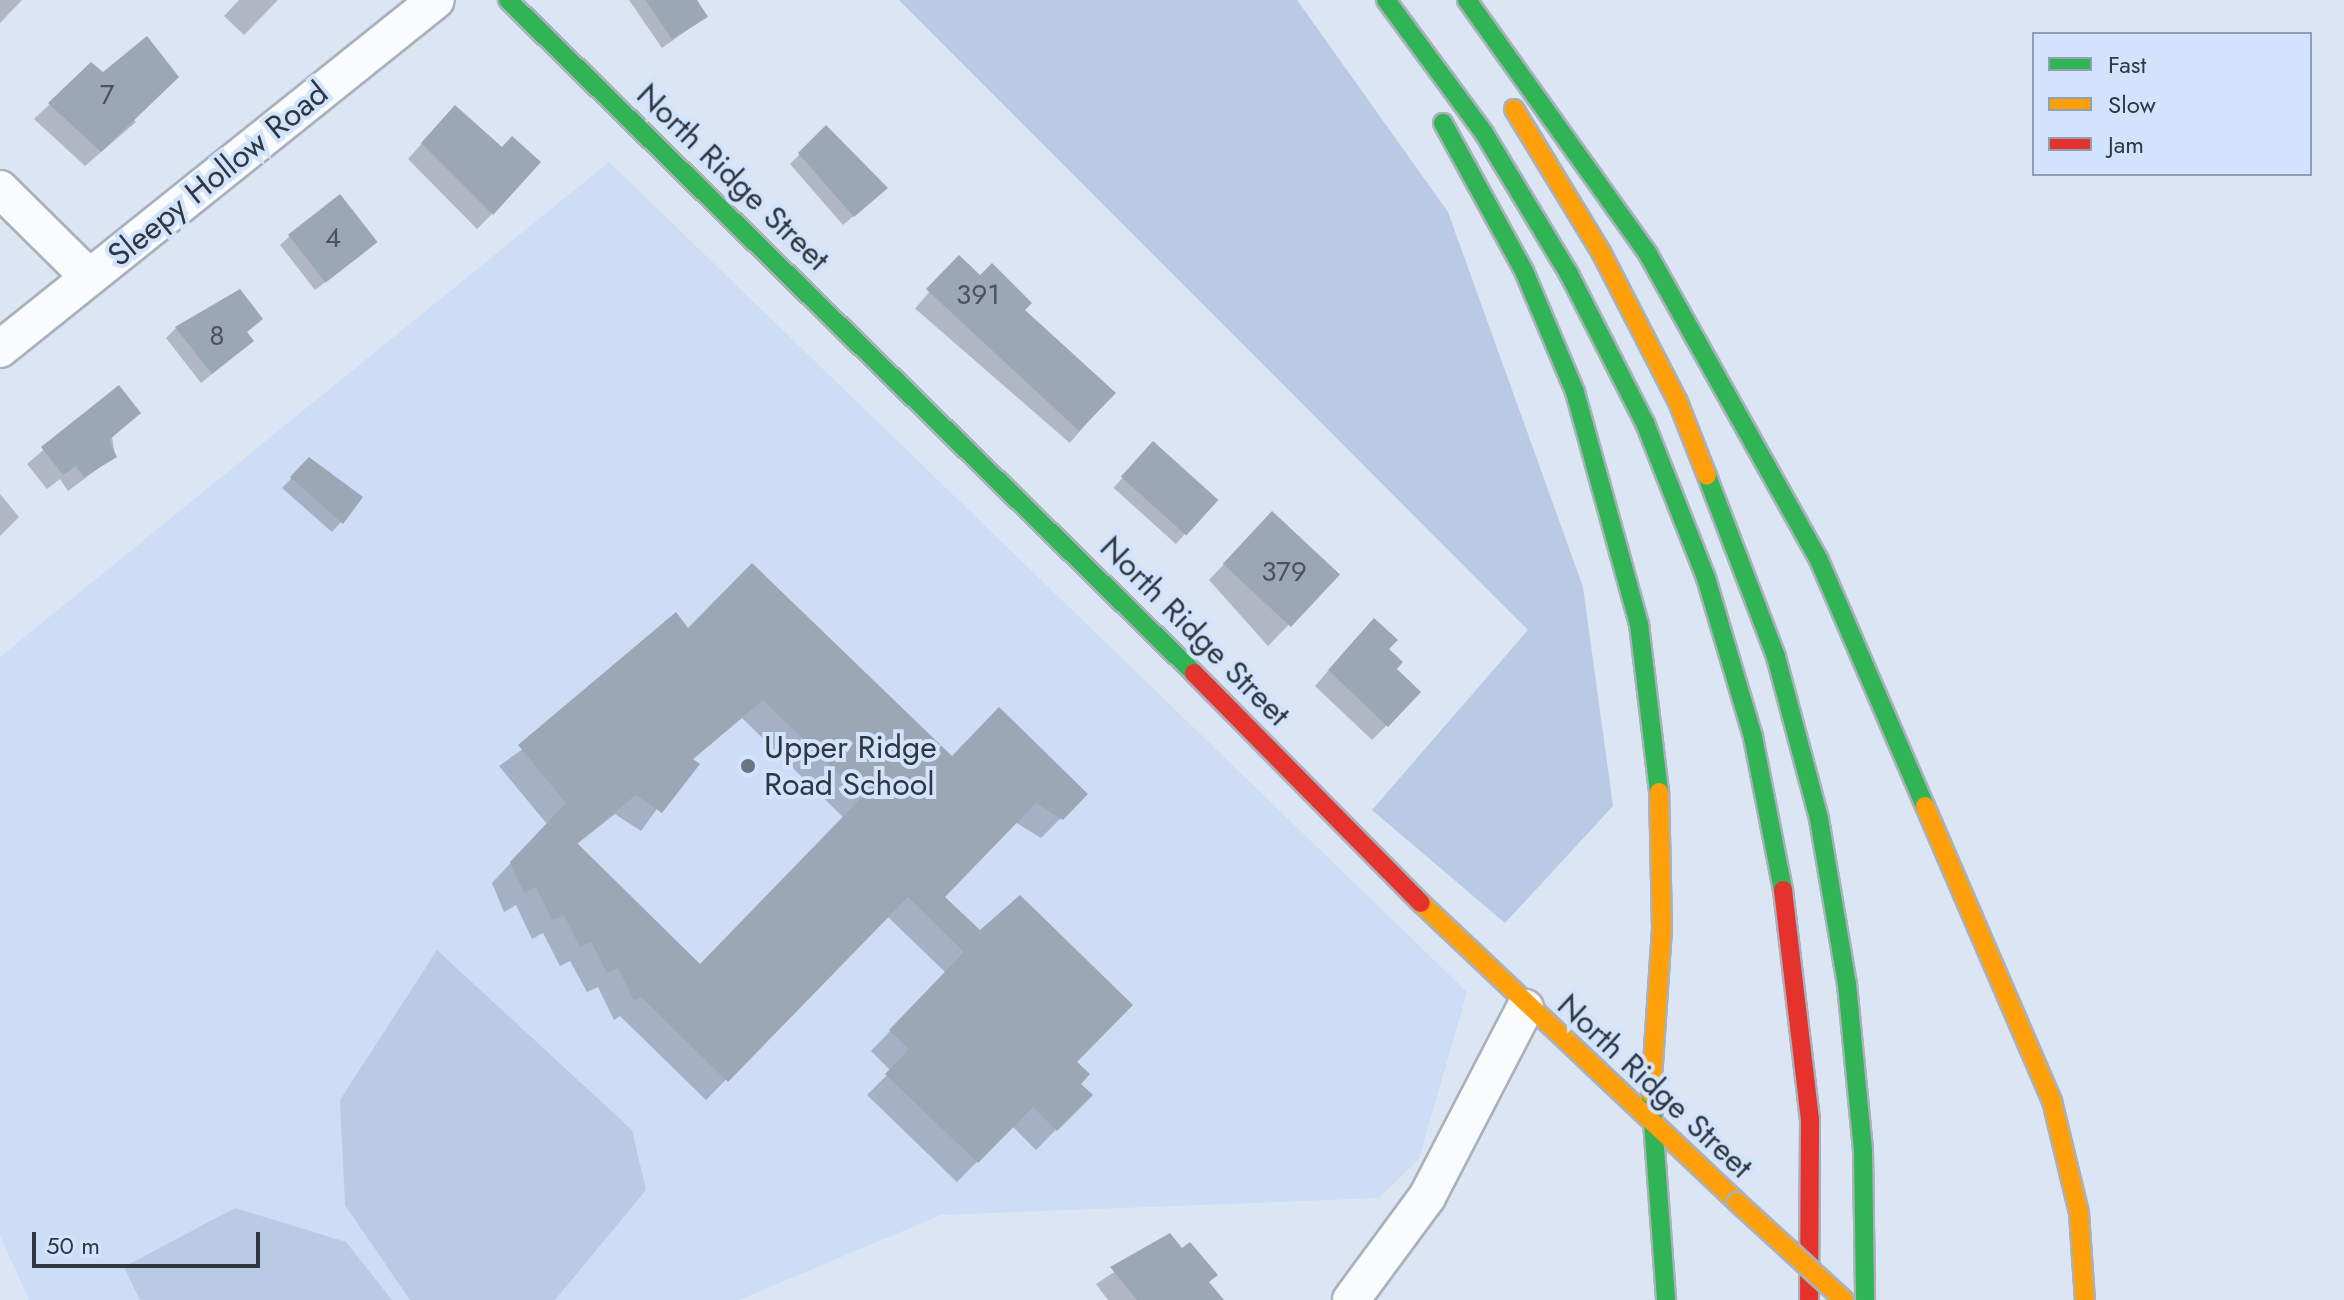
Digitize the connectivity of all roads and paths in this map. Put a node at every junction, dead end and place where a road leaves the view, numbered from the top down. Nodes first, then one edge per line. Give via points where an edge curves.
1 (436, 0) edge
2 (508, 0) edge
3 (1386, 0) edge
4 (1467, 0) edge
5 (1499, 87) dead end
6 (1434, 109) dead end
7 (0, 189) edge
8 (89, 277) junction
9 (0, 349) edge
10 (1525, 1008) junction
11 (1649, 1121) junction
12 (1351, 1300) edge
13 (1666, 1300) edge
14 (1809, 1300) edge
15 (1844, 1300) edge
16 (1865, 1300) edge
17 (2085, 1300) edge

1 - 8 street, Sleepy Hollow Road
2 - 10 main road, North Ridge Street via 1100,577
3 - 14 main road via 1484,133 1569,274 1645,423 1706,578 1753,737 1795,954 1810,1120
4 - 17 main road via 1648,254 1819,560 2052,1101 2079,1213
5 - 16 main road via 1575,204 1672,389 1780,671 1819,819 1845,970 1863,1151
6 - 11 main road via 1503,229 1565,367 1602,471 1637,612 1662,847
7 - 8 street
8 - 9 street, Sleepy Hollow Road
10 - 11 main road, North Ridge Street
10 - 12 street via 1427,1197
11 - 13 main road
11 - 15 main road, North Ridge Street, bridge

